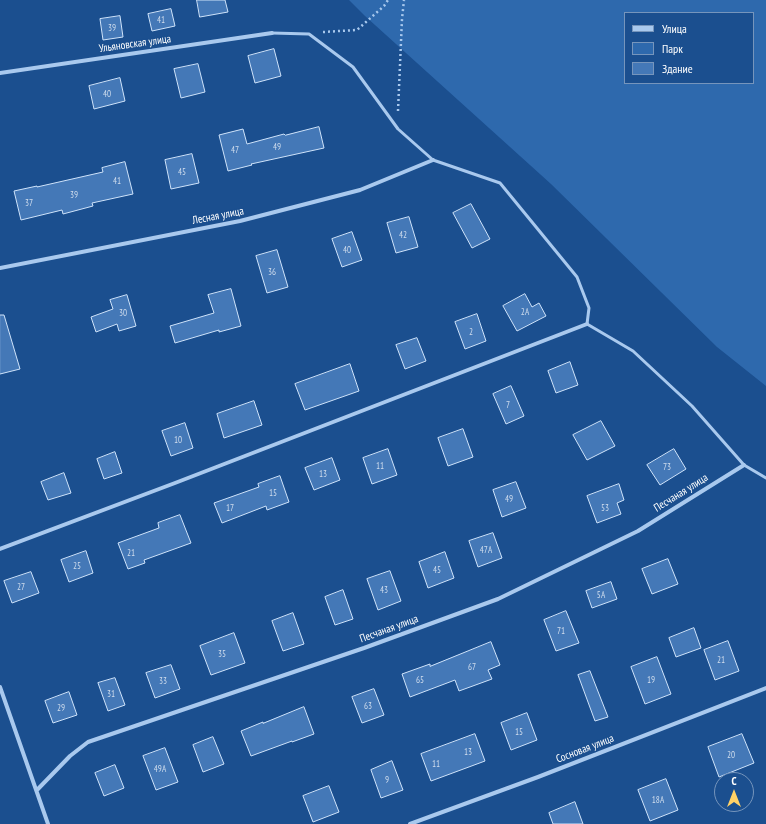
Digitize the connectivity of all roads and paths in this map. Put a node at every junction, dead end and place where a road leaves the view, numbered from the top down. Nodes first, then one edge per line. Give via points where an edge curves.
1 (388, 0) edge
2 (404, 0) edge
3 (272, 33) joint
4 (309, 34) junction
5 (0, 73) edge
6 (398, 129) junction
7 (433, 160) junction
8 (0, 268) edge
9 (587, 324) junction
10 (744, 465) junction
11 (766, 478) edge
12 (0, 549) edge
13 (0, 687) edge
14 (766, 688) edge
15 (37, 790) junction
16 (48, 824) edge
17 (410, 824) edge

1 - 4 path via 357,30
2 - 6 path
3 - 4 lane
3 - 5 street, Ульяновская улица
4 - 6 lane via 353,67
6 - 7 lane
7 - 8 street, Лесная улица via 360,190 240,221
7 - 9 lane via 500,183 577,277 589,308
9 - 10 lane via 633,351 692,406
9 - 12 street
10 - 11 lane
10 - 15 street, Песчаная улица via 638,531 498,599 364,648 88,742 70,756
13 - 15 street
14 - 17 street, Сосновая улица
15 - 16 street

